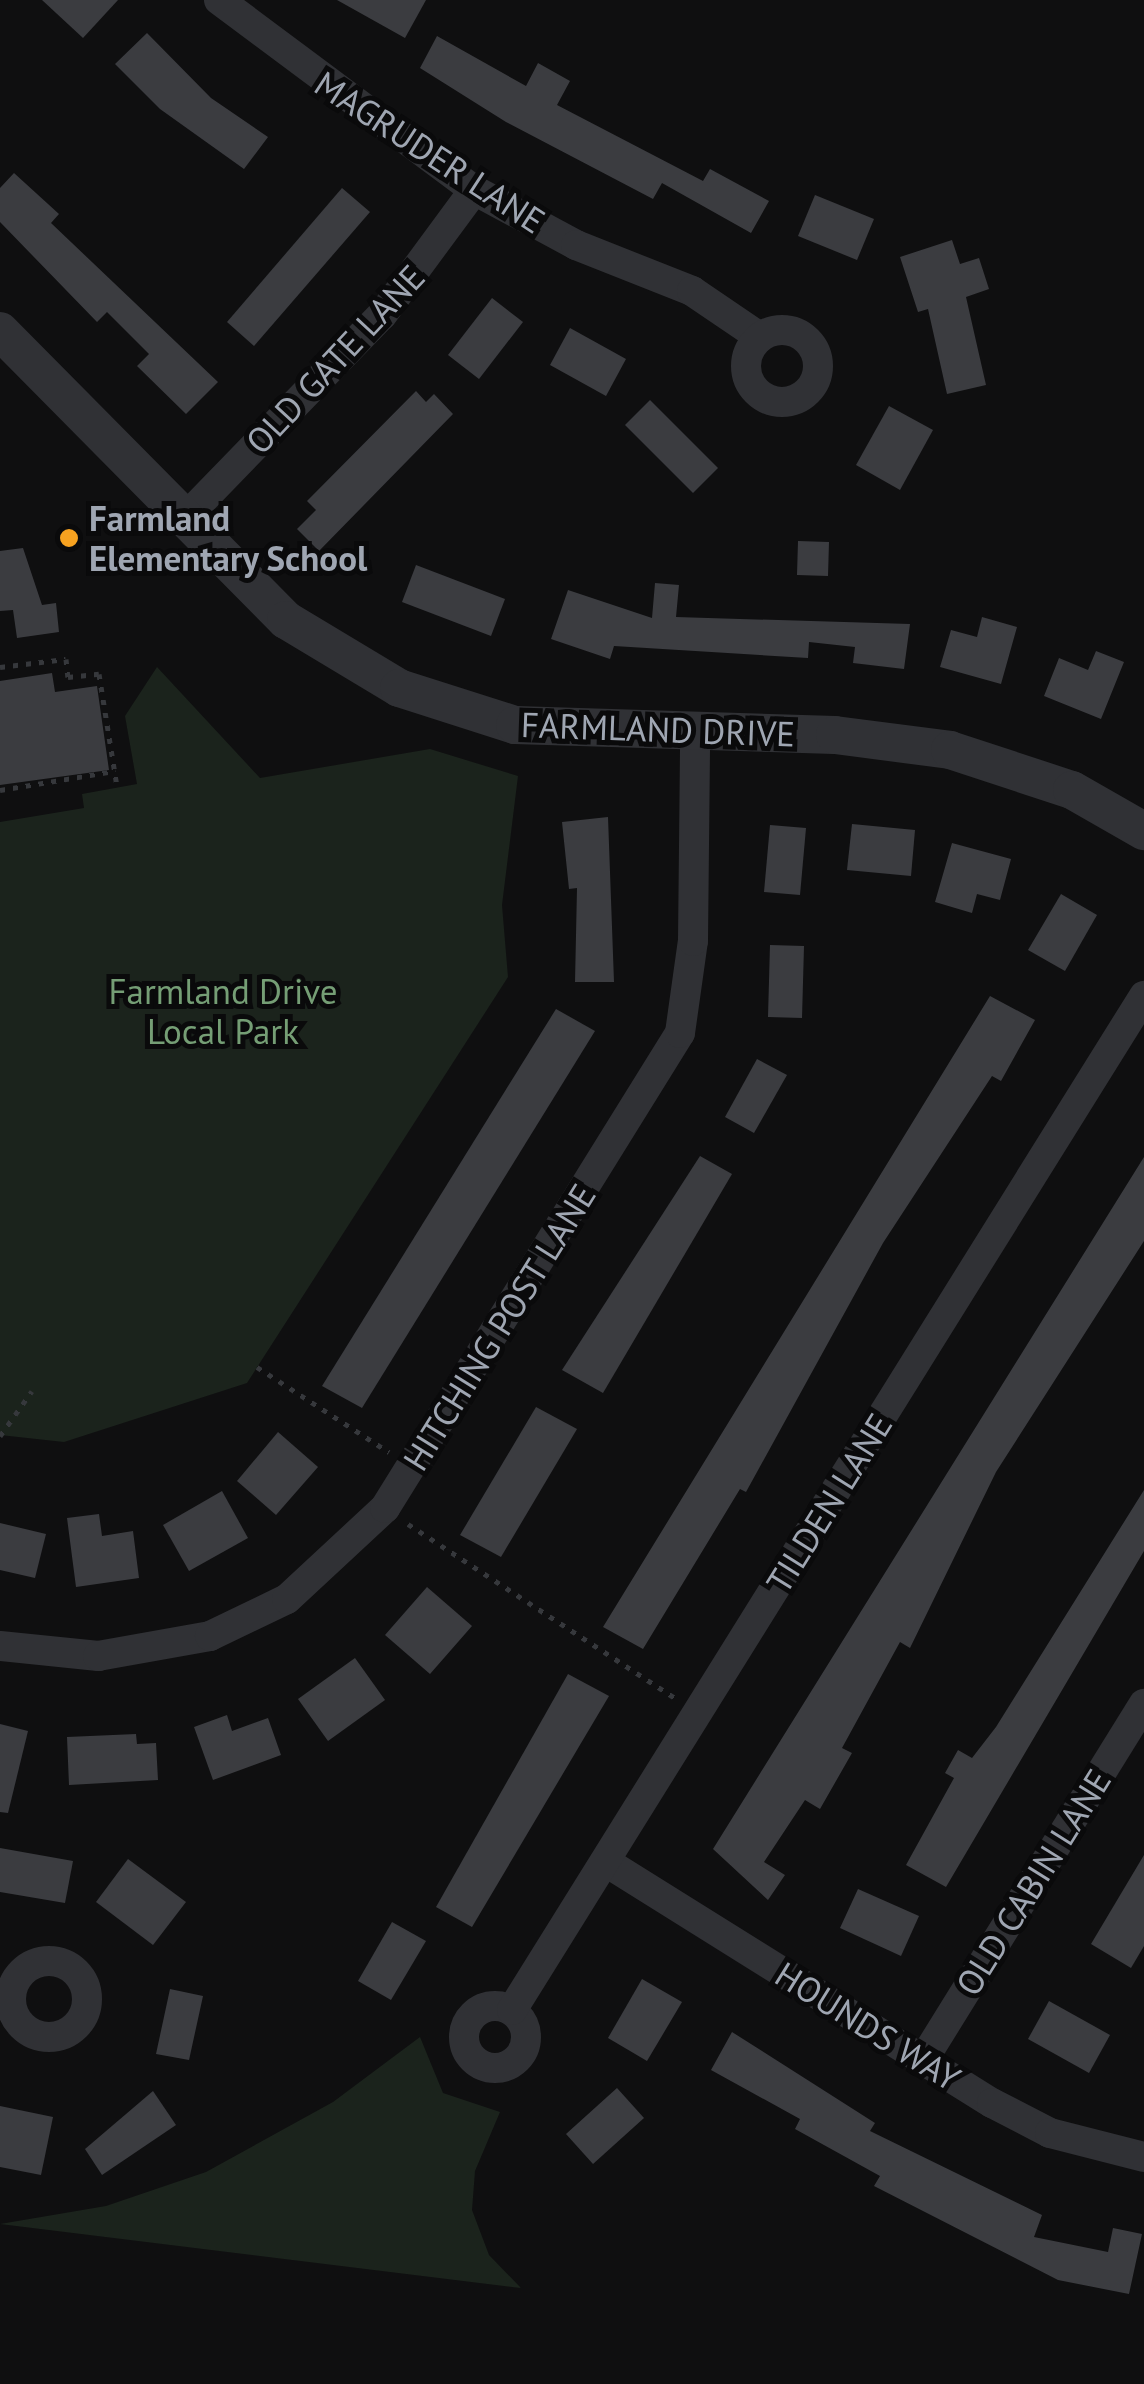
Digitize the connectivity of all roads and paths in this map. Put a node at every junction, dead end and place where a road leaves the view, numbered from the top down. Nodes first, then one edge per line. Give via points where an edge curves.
1 (219, 0) edge
2 (474, 190) junction
3 (0, 331) edge
4 (760, 337) dead end
5 (185, 518) junction
6 (0, 667) edge
7 (695, 733) junction
8 (115, 771) junction
9 (118, 787) dead end
10 (0, 790) edge
11 (1144, 831) edge
12 (1144, 996) edge
13 (257, 1367) dead end
14 (32, 1391) dead end
15 (0, 1436) edge
16 (411, 1466) junction
17 (385, 1508) junction
18 (0, 1646) edge
19 (1144, 1704) edge
20 (698, 1713) junction
21 (606, 1862) junction
22 (512, 2010) dead end
23 (923, 2060) junction
24 (1144, 2158) edge

1 - 2 street, MAGRUDER LANE
2 - 4 street, MAGRUDER LANE via 576,245 692,291
2 - 5 street, OLD GATE LANE via 382,316
3 - 5 street, FARMLAND DRIVE
5 - 7 street, FARMLAND DRIVE via 286,620 434,703 515,725
6 - 8 path via 66,659 68,677 100,674
7 - 11 street, FARMLAND DRIVE via 836,736 950,750 1072,790
7 - 16 street, HITCHING POST LANE via 693,941 680,1032
8 - 9 path
8 - 10 path
12 - 20 street, TILDEN LANE
13 - 16 path
14 - 15 path
16 - 17 street, HITCHING POST LANE
17 - 18 street, HITCHING POST LANE via 287,1599 210,1636 131,1655
17 - 20 path
19 - 23 street, OLD CABIN LANE
20 - 21 street, TILDEN LANE
21 - 22 street, TILDEN LANE
21 - 23 street, HOUNDS WAY
23 - 24 street, HOUNDS WAY via 1050,2132

